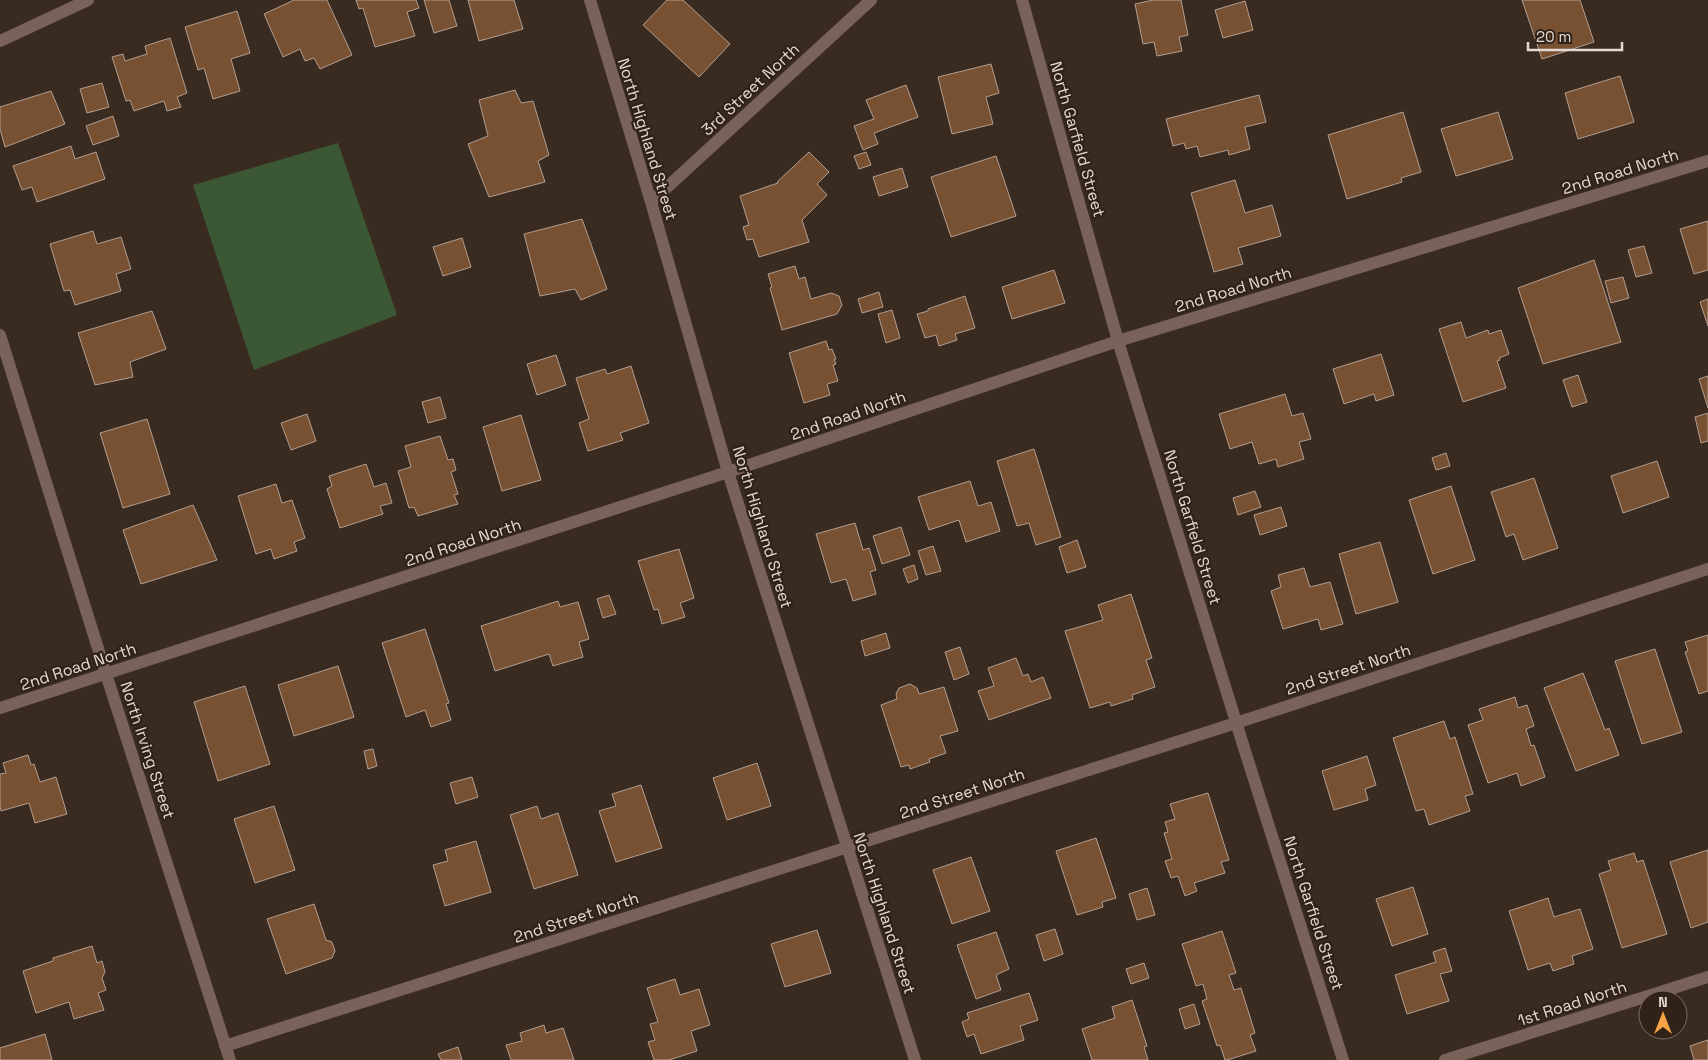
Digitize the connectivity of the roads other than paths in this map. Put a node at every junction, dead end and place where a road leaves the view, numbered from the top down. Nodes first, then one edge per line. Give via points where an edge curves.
1 (88, 0) edge
2 (590, 0) edge
3 (871, 0) edge
4 (1022, 0) edge
5 (0, 41) edge
6 (1708, 161) edge
7 (651, 202) junction
8 (0, 335) edge
9 (1118, 342) junction
10 (728, 472) junction
11 (1708, 568) edge
12 (106, 674) junction
13 (0, 708) edge
14 (1236, 723) junction
15 (846, 847) junction
16 (1708, 977) edge
17 (225, 1046) junction
18 (230, 1060) edge
19 (915, 1060) edge
20 (1343, 1060) edge
21 (1445, 1060) edge

1 - 5 street
2 - 7 street, North Highland Street
3 - 7 street, 3rd Street North
4 - 9 street, North Garfield Street
6 - 9 street, 2nd Road North
7 - 10 street, North Highland Street
8 - 12 street, North Irving Street
9 - 10 street, 2nd Road North
9 - 14 street, North Garfield Street
10 - 12 street, 2nd Road North
10 - 15 street, North Highland Street
11 - 14 street, 2nd Street North
12 - 13 street, 2nd Road North
12 - 17 street, North Irving Street
14 - 15 street, 2nd Street North
14 - 20 street, North Garfield Street
15 - 17 street, 2nd Street North
15 - 19 street, North Highland Street
16 - 21 street, 1st Road North
17 - 18 street, North Irving Street

